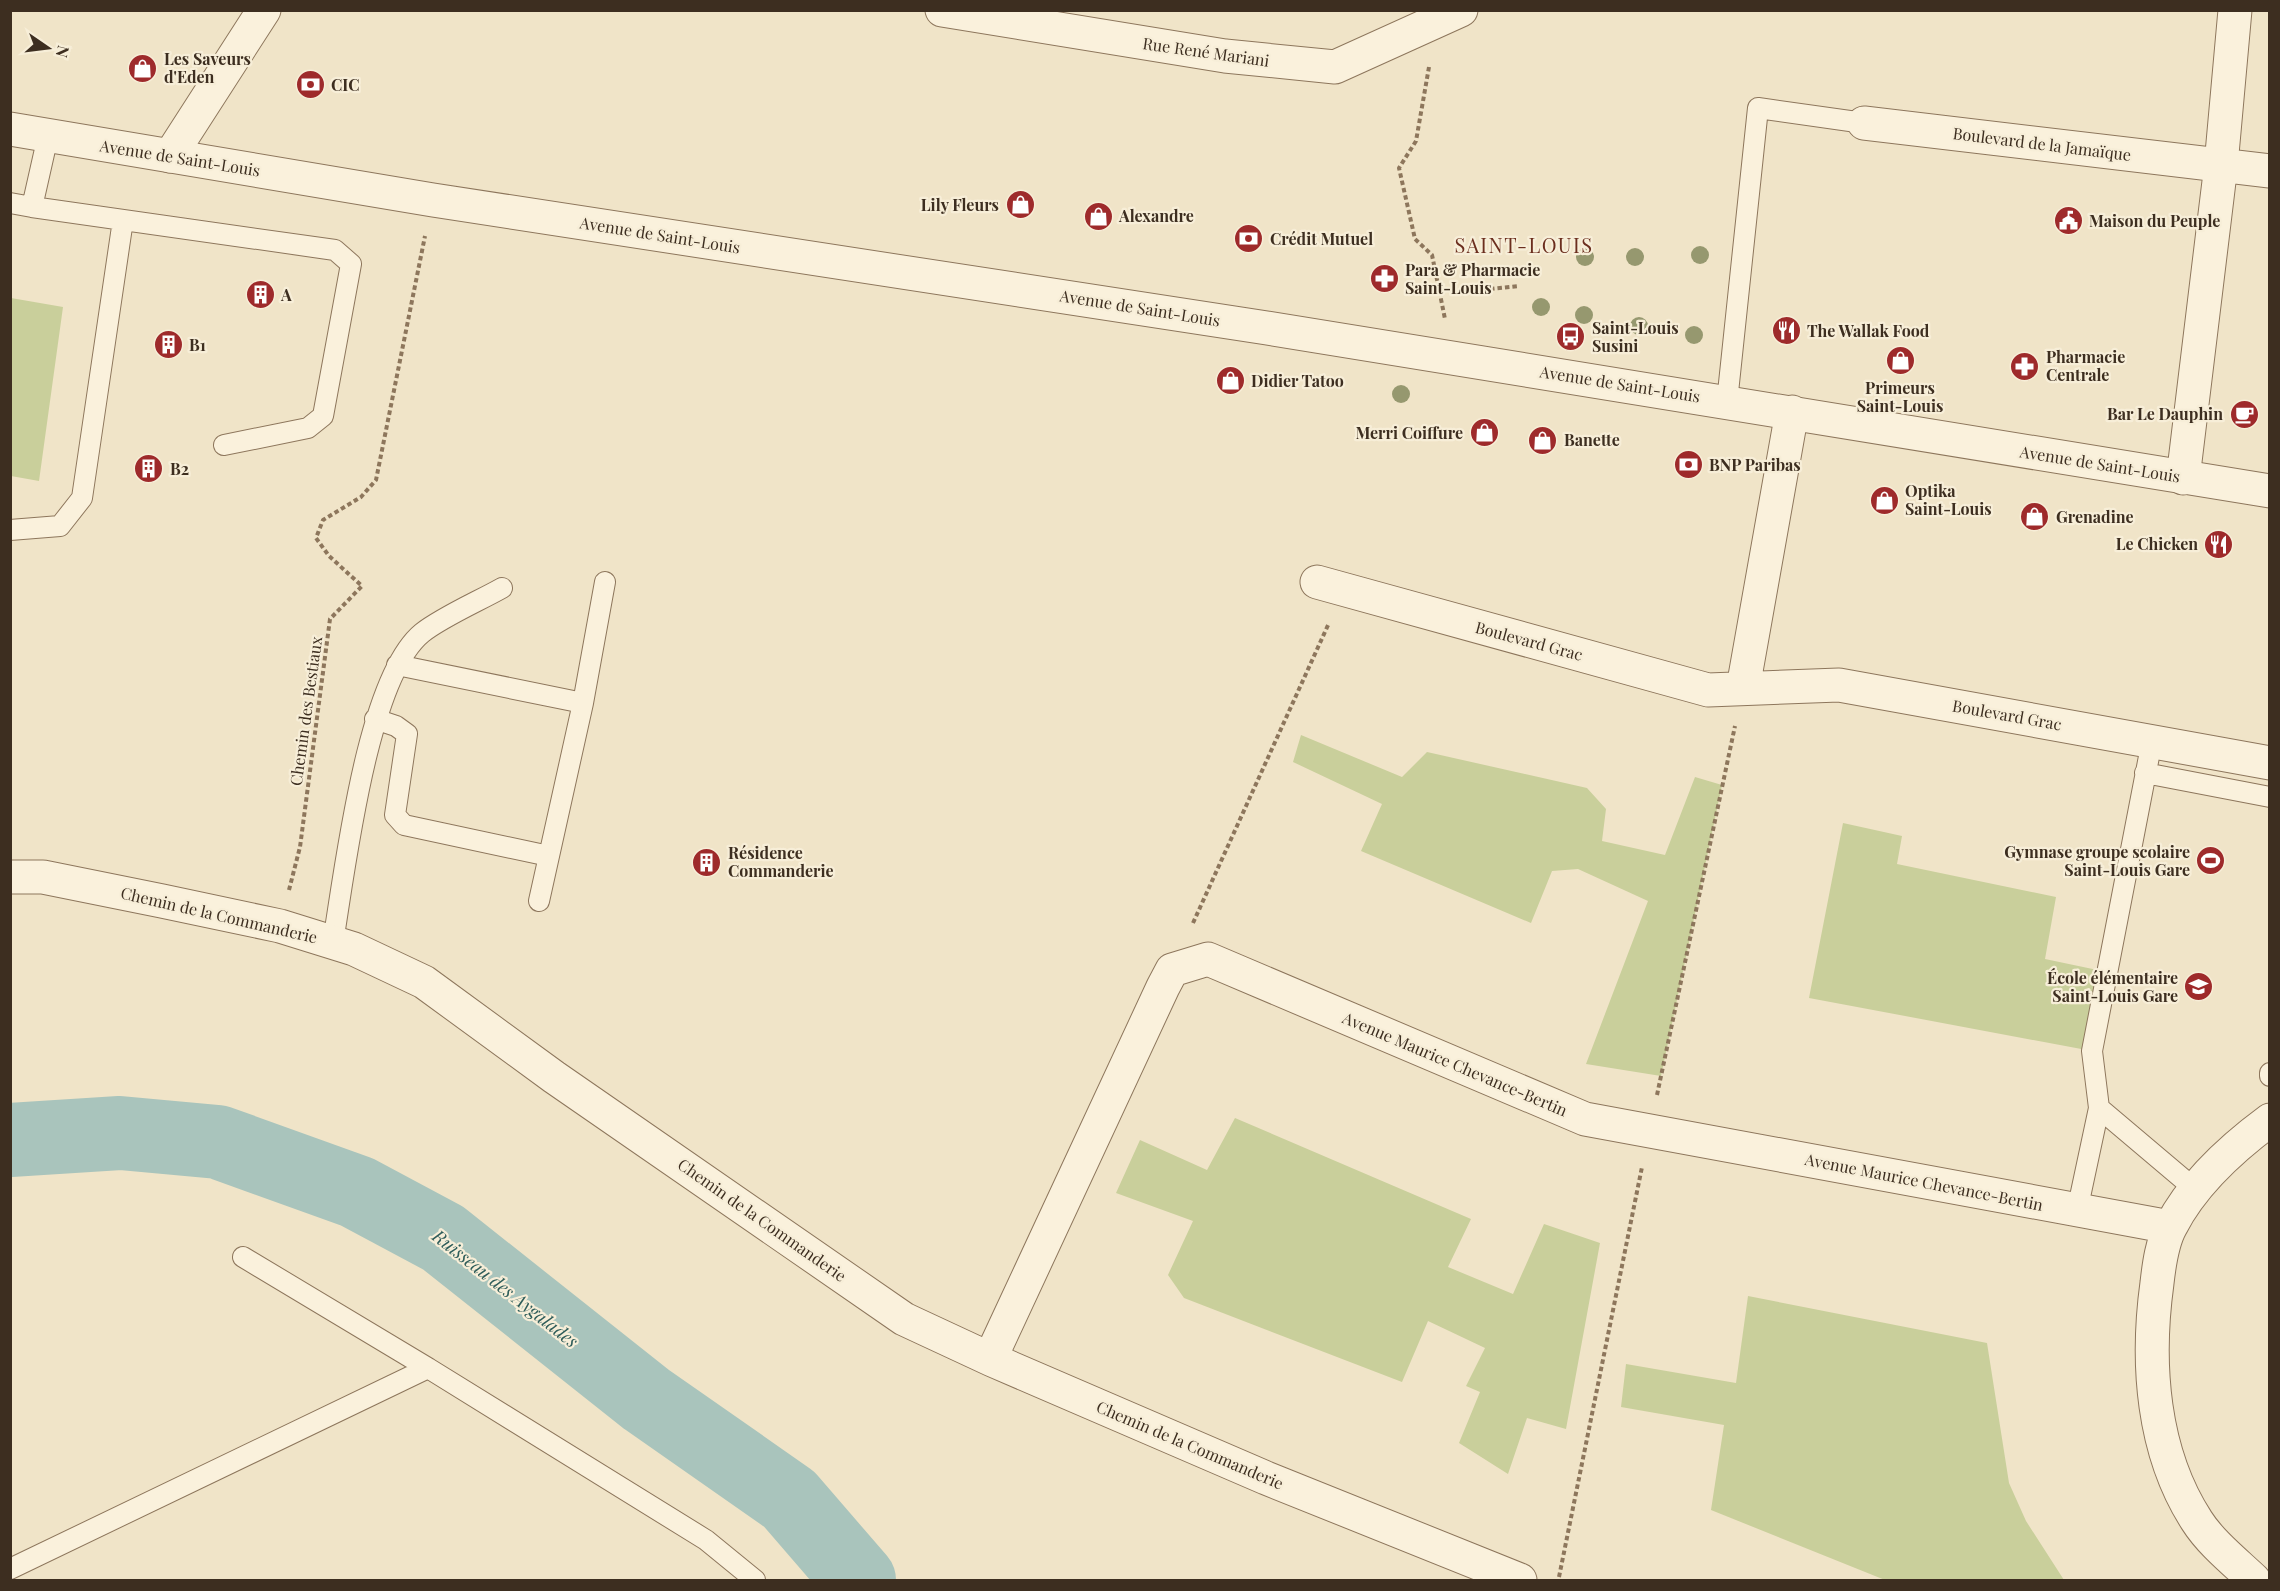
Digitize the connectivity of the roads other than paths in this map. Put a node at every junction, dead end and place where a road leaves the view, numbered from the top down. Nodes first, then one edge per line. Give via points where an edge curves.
1 (264, 10) edge
2 (942, 10) edge
3 (2235, 10) edge
4 (1450, 16) edge
5 (1864, 123) joint
6 (10, 129) edge
7 (48, 136) junction
8 (170, 156) junction
9 (2221, 165) junction
10 (2270, 171) edge
11 (10, 203) edge
12 (32, 207) junction
13 (123, 220) junction
14 (1727, 402) junction
15 (1791, 412) junction
16 (224, 445) dead end
17 (2183, 478) junction
18 (2270, 491) edge
19 (10, 530) edge
20 (605, 582) dead end
21 (1330, 586) road end
22 (502, 588) dead end
23 (396, 665) junction
24 (1743, 688) junction
25 (583, 703) junction
26 (375, 719) junction
27 (2152, 741) junction
28 (2270, 763) edge
29 (2145, 773) junction
30 (2270, 797) edge
31 (549, 856) junction
32 (10, 877) edge
33 (539, 901) dead end
34 (333, 942) junction
35 (2099, 1108) junction
36 (2270, 1120) edge
37 (2196, 1190) junction
38 (2077, 1211) junction
39 (2170, 1227) junction
40 (243, 1257) dead end
41 (990, 1359) junction
42 (428, 1368) junction
43 (10, 1569) edge
44 (755, 1581) edge
45 (1520, 1581) edge
46 (2254, 1581) edge

1 - 8 street
2 - 4 street, Rue René Mariani via 1225,56 1335,67
3 - 9 street
5 - 9 street, Boulevard de la Jamaïque
5 - 14 lane via 1758,108
6 - 7 street, Avenue de Saint-Louis
7 - 8 street, Avenue de Saint-Louis
7 - 12 lane
8 - 14 street, Avenue de Saint-Louis
9 - 10 street, Boulevard de la Jamaïque
9 - 17 street
11 - 12 lane
12 - 13 lane
13 - 16 lane via 335,250 351,264 323,416 308,428
13 - 19 lane via 82,498 60,526
14 - 15 street, Avenue de Saint-Louis
15 - 17 street, Avenue de Saint-Louis
15 - 24 street
17 - 18 street, Avenue de Saint-Louis
20 - 25 lane
21 - 24 street, Boulevard Grac via 1708,690
22 - 23 lane via 422,633
23 - 25 lane
23 - 26 lane
24 - 27 street, Boulevard Grac via 1839,685
25 - 31 lane
26 - 31 lane via 407,734 395,815 398,821
26 - 34 lane
27 - 28 street, Boulevard Grac
27 - 29 lane
29 - 30 lane
29 - 35 lane via 2092,1052
31 - 33 lane
32 - 34 street, Chemin de la Commanderie via 43,876 280,926
34 - 41 street, Chemin de la Commanderie via 424,982 554,1077 904,1319
35 - 37 lane
35 - 38 lane
36 - 37 street via 2236,1144
37 - 39 street
38 - 39 street, Avenue Maurice Chevance-Bertin
38 - 41 street, Avenue Maurice Chevance-Bertin via 1585,1119 1208,959 1172,970
39 - 46 street via 2159,1267 2152,1322 2155,1401 2163,1441 2177,1483 2197,1522
40 - 42 lane
41 - 45 street, Chemin de la Commanderie via 1266,1478
42 - 43 lane
42 - 44 lane via 706,1540

